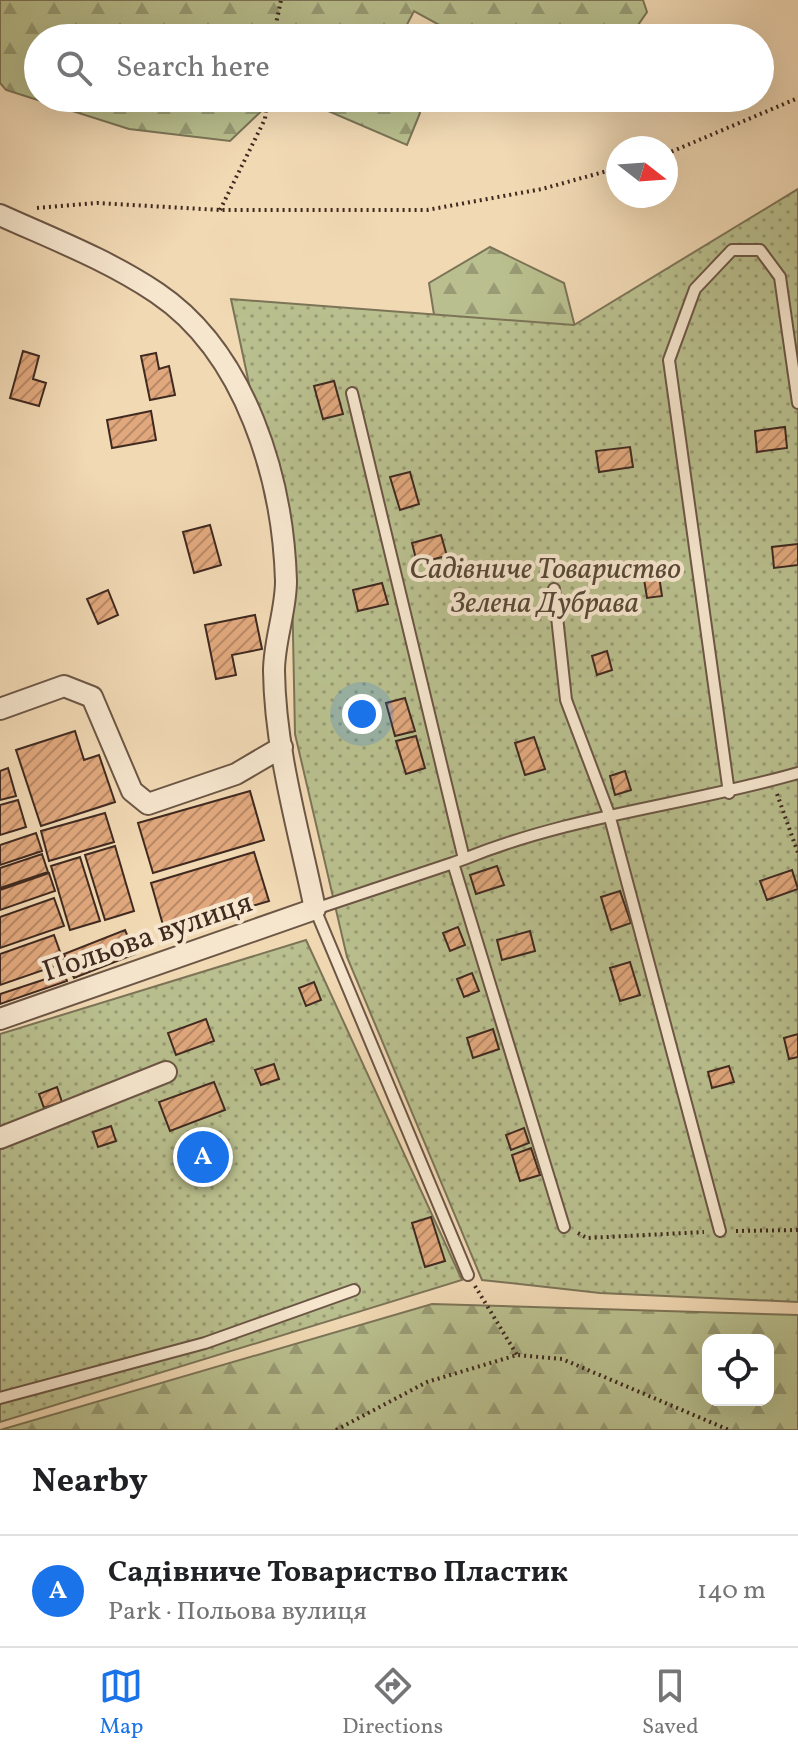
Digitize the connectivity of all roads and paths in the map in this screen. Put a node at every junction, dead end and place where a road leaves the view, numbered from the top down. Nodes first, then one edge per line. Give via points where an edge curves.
1 (281, 0) edge
2 (276, 24) edge
3 (798, 98) edge
4 (774, 108) edge
5 (266, 112) edge
6 (765, 112) edge
7 (678, 149) edge
8 (606, 171) edge
9 (30, 208) dead end
10 (220, 210) junction
11 (0, 215) edge
12 (352, 393) dead end
13 (798, 403) edge
14 (554, 589) dead end
15 (0, 709) edge
16 (282, 747) junction
17 (798, 773) edge
18 (772, 781) junction
19 (729, 793) junction
20 (609, 814) junction
21 (798, 853) edge
22 (459, 861) junction
23 (315, 909) junction
24 (0, 1019) edge
25 (166, 1072) dead end
26 (0, 1138) edge
27 (564, 1227) joint
28 (798, 1230) edge
29 (720, 1231) junction
30 (468, 1275) joint
31 (354, 1290) dead end
32 (517, 1355) junction
33 (0, 1398) edge
34 (336, 1430) edge
35 (729, 1430) edge

1 - 2 path
3 - 4 path
5 - 10 path
6 - 7 path
8 - 10 path via 427,210
9 - 10 path via 97,203
11 - 16 street via 106,263 159,294 211,346 241,393 274,486 286,583 274,669
12 - 22 lane
13 - 19 lane via 780,277 760,250 732,250 695,289 669,360
14 - 20 lane via 566,700
15 - 16 street via 64,686 92,697 132,791 148,804 236,774
16 - 23 street
17 - 18 lane
18 - 19 lane
18 - 21 path
19 - 20 lane
20 - 22 lane via 517,838
20 - 29 lane
22 - 23 lane
22 - 27 lane
23 - 24 street, Польова вулиця
23 - 30 lane
25 - 26 street
27 - 29 path via 587,1238
28 - 29 path
30 - 32 path
31 - 33 lane via 205,1343
32 - 34 path via 427,1382
32 - 35 path via 562,1359

